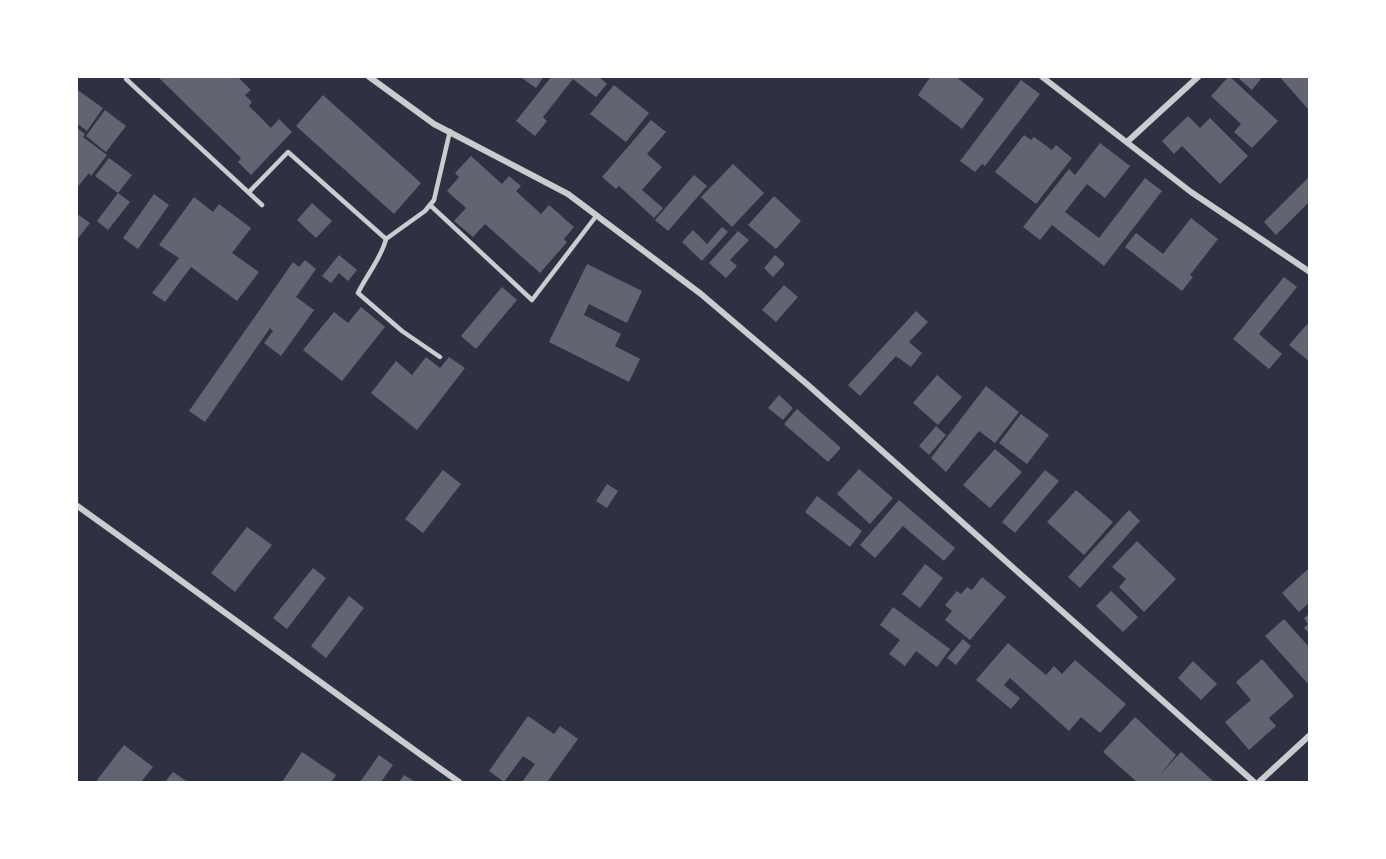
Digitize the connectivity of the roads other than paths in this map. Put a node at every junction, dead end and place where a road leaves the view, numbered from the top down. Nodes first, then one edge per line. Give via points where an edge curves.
1 (128, 76) edge
2 (368, 76) edge
3 (1041, 76) edge
4 (1198, 76) edge
5 (450, 131) junction
6 (1127, 142) junction
7 (249, 192) junction
8 (262, 205) dead end
9 (430, 205) junction
10 (597, 215) junction
11 (386, 239) junction
12 (1310, 272) edge
13 (440, 357) dead end
14 (76, 505) edge
15 (1310, 735) edge
16 (459, 783) edge
17 (1254, 783) edge
18 (1259, 783) edge

1 - 7 lane via 126,79
2 - 5 street via 434,124
3 - 6 street
4 - 6 street
5 - 9 lane
5 - 10 street via 568,194
6 - 12 street via 1191,192
7 - 8 lane
7 - 11 lane via 288,152
9 - 10 lane via 531,300
9 - 11 lane
10 - 17 street via 701,294 808,385
11 - 13 lane via 383,253 358,293
14 - 16 street
15 - 18 street

